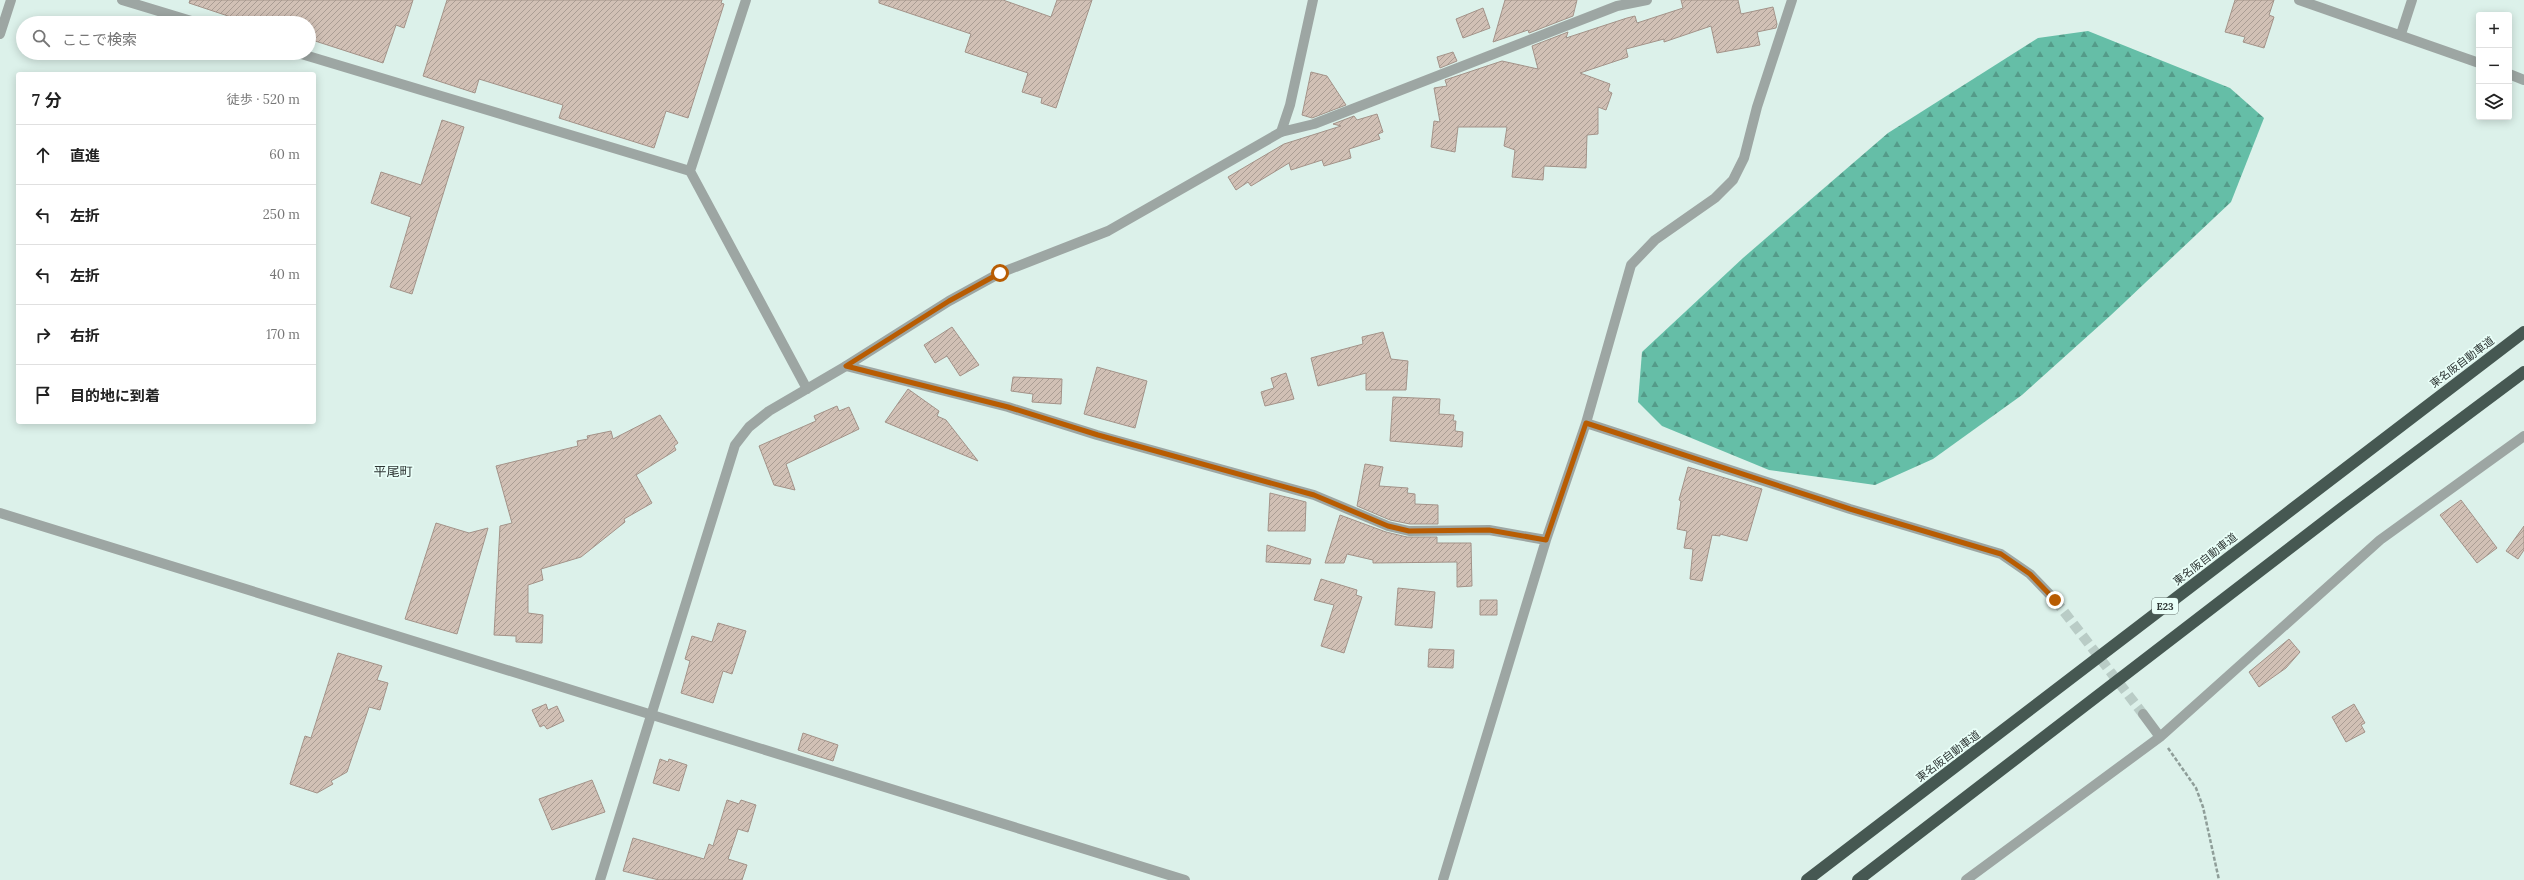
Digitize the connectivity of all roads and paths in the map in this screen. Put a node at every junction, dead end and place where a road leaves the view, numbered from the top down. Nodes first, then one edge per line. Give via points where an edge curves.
1 (11, 0) edge
2 (122, 0) edge
3 (746, 0) edge
4 (1312, 0) edge
5 (1647, 0) edge
6 (1792, 0) edge
7 (2299, 0) edge
8 (2412, 0) edge
9 (175, 16) edge
10 (0, 34) edge
11 (2401, 34) junction
12 (316, 58) edge
13 (2476, 62) edge
14 (2512, 75) edge
15 (2524, 80) edge
16 (1281, 132) junction
17 (690, 171) junction
18 (2524, 332) edge
19 (846, 366) junction
20 (2524, 372) edge
21 (807, 389) junction
22 (1586, 423) junction
23 (2524, 436) edge
24 (0, 513) edge
25 (1546, 540) junction
26 (2055, 600) tunnel mouth
27 (2143, 714) tunnel mouth
28 (650, 715) junction
29 (2160, 737) junction
30 (600, 880) edge
31 (1184, 880) edge
32 (1443, 880) edge
33 (1807, 880) edge
34 (1858, 880) edge
35 (1966, 880) edge
36 (2219, 880) edge

1 - 10 street
2 - 9 street
3 - 17 street
4 - 16 street via 1290,105
5 - 16 street via 1617,6 1314,124
6 - 22 street via 1756,107 1744,158 1733,180 1715,198 1655,240 1631,265
7 - 11 street
8 - 11 street
11 - 13 street
12 - 17 street
14 - 15 street
16 - 19 street via 1108,231 987,280
17 - 21 street
18 - 33 highway, 東名阪自動車道 / E23
19 - 21 street
19 - 25 street via 1008,407 1098,435 1314,495 1388,526 1409,531 1489,530
20 - 34 highway via 2342,508
21 - 28 street via 764,415 749,427 735,445
22 - 25 street
22 - 26 street via 1850,509 2001,554 2030,574
23 - 29 street via 2380,540
24 - 28 street
25 - 32 street
27 - 29 street
28 - 30 street
28 - 31 street
29 - 35 street
29 - 36 path via 2196,788 2203,807

